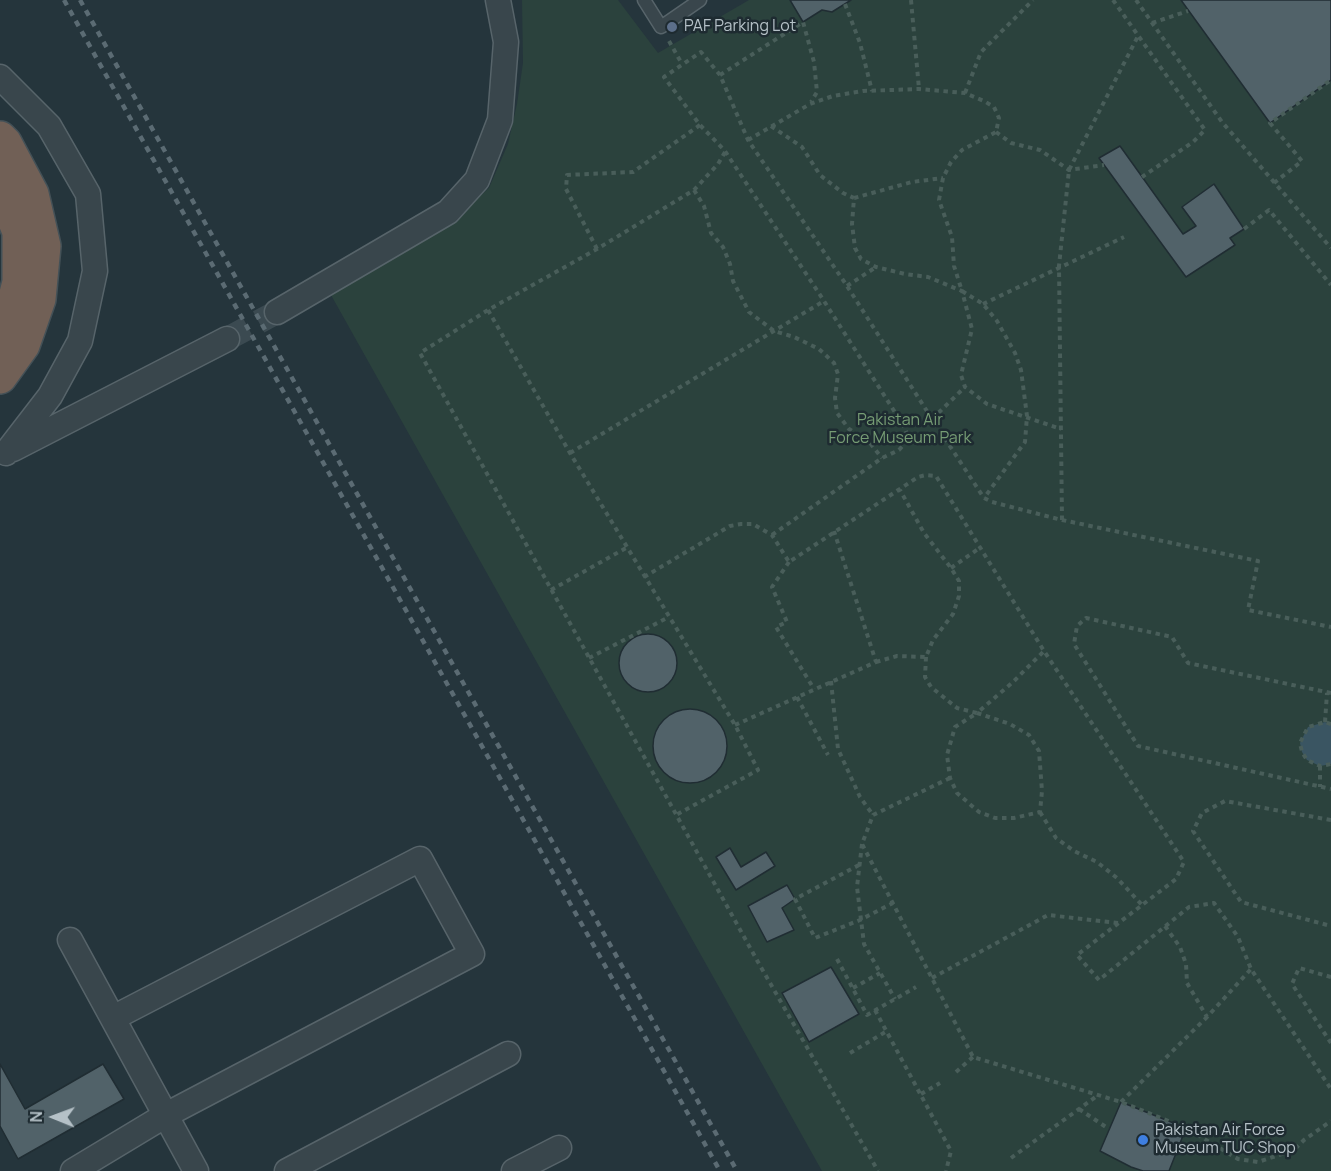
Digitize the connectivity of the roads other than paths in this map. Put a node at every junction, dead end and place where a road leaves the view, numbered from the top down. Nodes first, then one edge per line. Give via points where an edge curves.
1 (498, 0) edge
2 (644, 0) edge
3 (694, 2) edge
4 (0, 77) edge
5 (0, 138) edge
6 (0, 184) edge
7 (277, 312) tunnel mouth
8 (0, 337) edge
9 (227, 339) tunnel mouth
10 (0, 377) edge
11 (3, 454) edge
12 (70, 940) dead end
13 (113, 1018) junction
14 (508, 1054) dead end
15 (166, 1115) junction
16 (559, 1148) dead end
17 (73, 1171) edge
18 (196, 1171) edge
19 (286, 1171) edge
20 (514, 1171) edge

1 - 7 street via 506,42 500,120 477,180 448,212
2 - 3 lane via 662,27
4 - 11 street via 49,126 88,194 95,271 80,341 50,396
5 - 10 highway via 32,194 44,246 39,299 23,345
6 - 8 highway via 19,232 18,282 7,329
9 - 11 street
12 - 13 street
13 - 15 street
13 - 15 street via 420,859 472,954
14 - 19 street
15 - 17 street
15 - 18 street
16 - 20 street

